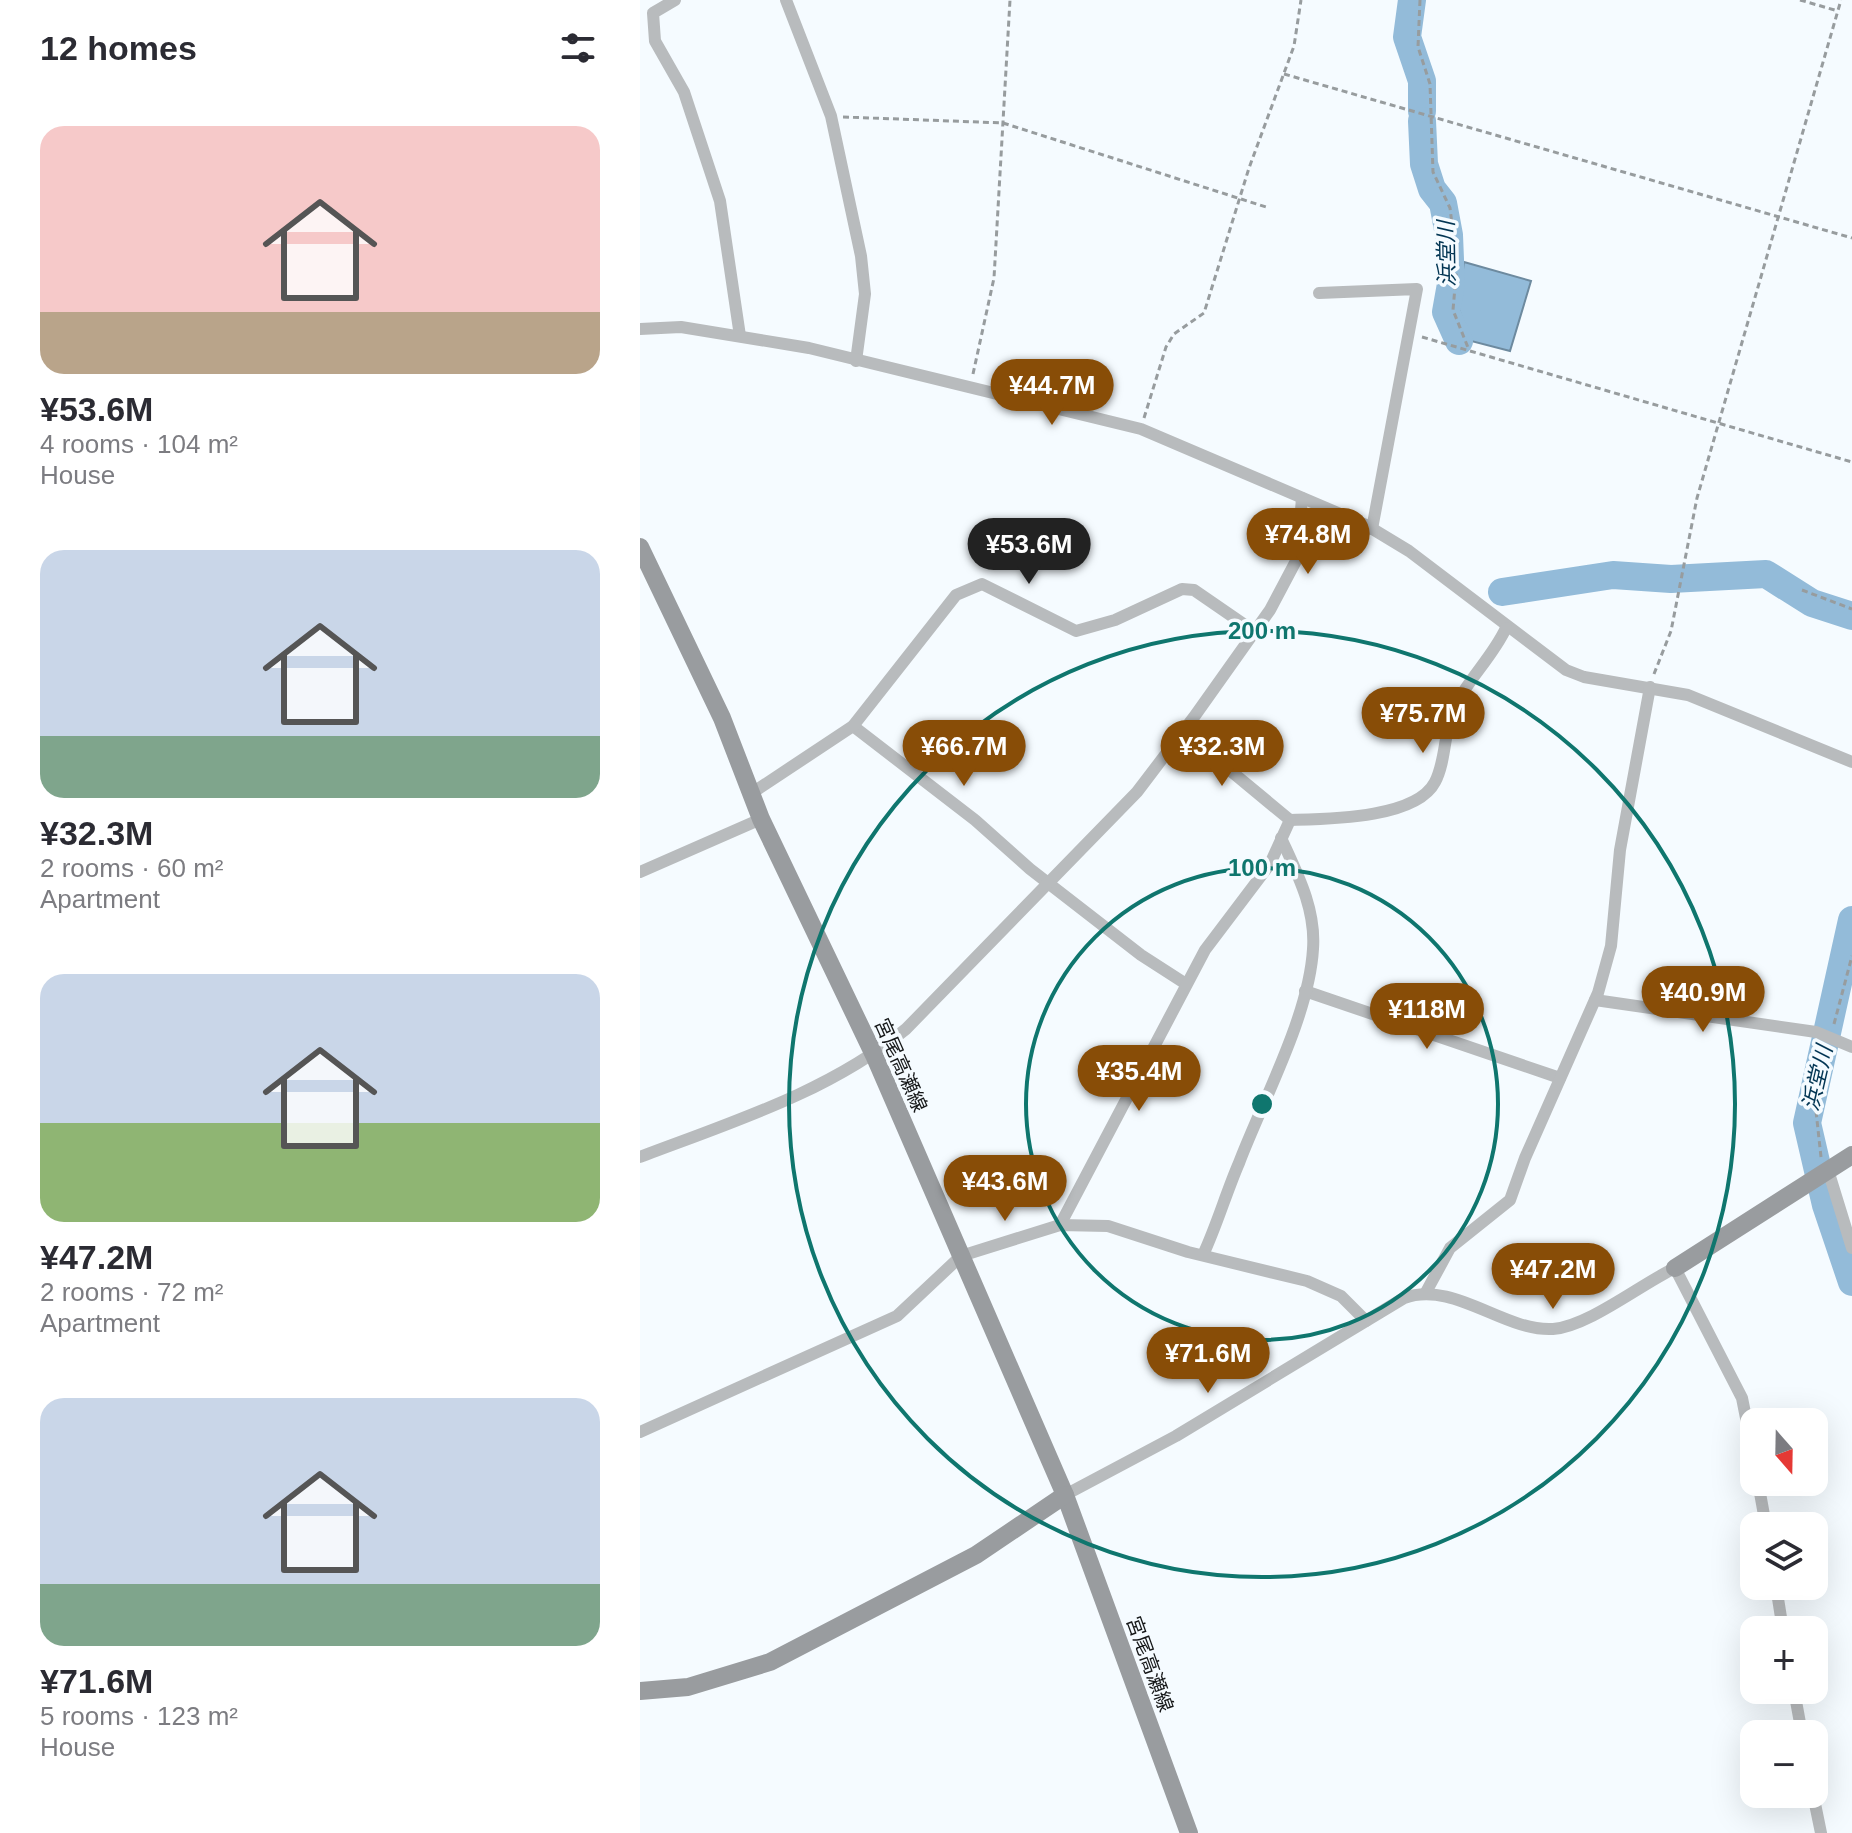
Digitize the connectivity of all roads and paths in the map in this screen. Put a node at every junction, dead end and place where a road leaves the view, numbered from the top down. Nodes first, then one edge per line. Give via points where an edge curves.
1 (643, 0) edge
2 (675, 0) edge
3 (786, 0) edge
4 (1010, 0) edge
5 (1301, 0) edge
6 (1420, 0) edge
7 (1800, 0) edge
8 (1841, 0) edge
9 (1838, 11) junction
10 (653, 13) junction
11 (1284, 74) junction
12 (831, 116) junction
13 (1429, 116) junction
14 (1003, 123) junction
15 (1240, 199) junction
16 (1266, 207) dead end
17 (1778, 217) junction
18 (1852, 238) edge
19 (1319, 293) dead end
20 (640, 329) edge
21 (1408, 333) junction
22 (740, 336) junction
23 (1469, 352) junction
24 (856, 361) junction
25 (970, 390) junction
26 (1718, 424) junction
27 (1141, 429) junction
28 (1852, 462) edge
29 (1302, 498) junction
30 (1372, 529) junction
31 (641, 550) edge
32 (1802, 590) dead end
33 (1852, 609) edge
34 (1506, 628) junction
35 (1255, 632) junction
36 (1650, 687) junction
37 (853, 726) junction
38 (1187, 726) junction
39 (1852, 762) edge
40 (752, 793) junction
41 (761, 819) junction
42 (1290, 820) junction
43 (1281, 838) junction
44 (640, 872) edge
45 (1049, 883) junction
46 (1852, 956) edge
47 (1186, 984) junction
48 (1305, 991) junction
49 (1595, 1000) junction
50 (1825, 1036) junction
51 (1852, 1047) edge
52 (874, 1055) junction
53 (1560, 1078) junction
54 (1852, 1155) edge
55 (640, 1157) edge
56 (1822, 1174) junction
57 (1060, 1225) junction
58 (1852, 1248) edge
59 (1203, 1255) junction
60 (961, 1256) junction
61 (1675, 1268) junction
62 (1425, 1294) junction
63 (1366, 1321) junction
64 (1744, 1408) edge
65 (640, 1432) edge
66 (1065, 1495) junction
67 (640, 1691) edge
68 (1816, 1808) edge
69 (1189, 1833) edge
70 (1821, 1833) edge

1 - 10 street
2 - 10 street
3 - 12 street
4 - 14 path
5 - 11 path
6 - 13 path via 1418,47 1430,84
7 - 9 path
8 - 9 path
9 - 17 path
10 - 22 street via 655,41 684,92 720,201
11 - 13 path
11 - 15 path
12 - 14 path
12 - 24 street via 863,269
13 - 17 path
13 - 23 path via 1433,172 1450,208 1457,264 1453,310
14 - 15 path
14 - 25 path via 994,278
15 - 16 path
15 - 27 path via 1204,313 1174,334 1166,347
17 - 18 path
17 - 26 path
19 - 21 street via 1417,289
20 - 22 street via 681,327
21 - 23 path
21 - 30 street
22 - 24 street
23 - 26 path
24 - 25 street
25 - 27 street
26 - 28 path
26 - 36 path via 1697,498 1671,631
27 - 29 street
29 - 30 street
29 - 35 street via 1297,559
30 - 34 street
31 - 40 main road, 宮尾高瀬線
32 - 33 path
34 - 36 street via 1566,670
34 - 42 street via 1451,715 1434,784 1389,810
35 - 37 street via 1194,590 1182,589 1115,620 1076,631 982,584 956,595
35 - 38 street
36 - 39 street via 1688,695
36 - 49 street via 1620,850 1611,946
37 - 40 street
37 - 45 street
38 - 42 street via 1203,748
38 - 45 street via 1137,792
40 - 41 main road, 宮尾高瀬線
41 - 44 street
41 - 52 main road, 宮尾高瀬線
42 - 43 street
43 - 47 street via 1270,864
43 - 48 street via 1312,919
45 - 47 street
45 - 52 street
46 - 50 path
47 - 57 street
48 - 53 street
48 - 59 street
49 - 50 street
49 - 53 street
50 - 51 street
50 - 56 path via 1816,1111
52 - 55 street via 811,1089
52 - 60 main road, 宮尾高瀬線
53 - 62 street via 1510,1200 1450,1248
54 - 56 main road
56 - 58 street
56 - 61 main road
57 - 59 street via 1108,1226
57 - 60 street
59 - 63 street via 1328,1289
60 - 65 street via 897,1316
60 - 66 main road, 宮尾高瀬線
61 - 62 street via 1576,1322 1551,1329
61 - 64 street
62 - 63 street via 1404,1298
63 - 66 street via 1176,1436
66 - 67 main road via 976,1555 770,1662 688,1687
66 - 69 main road, 宮尾高瀬線
68 - 70 street

